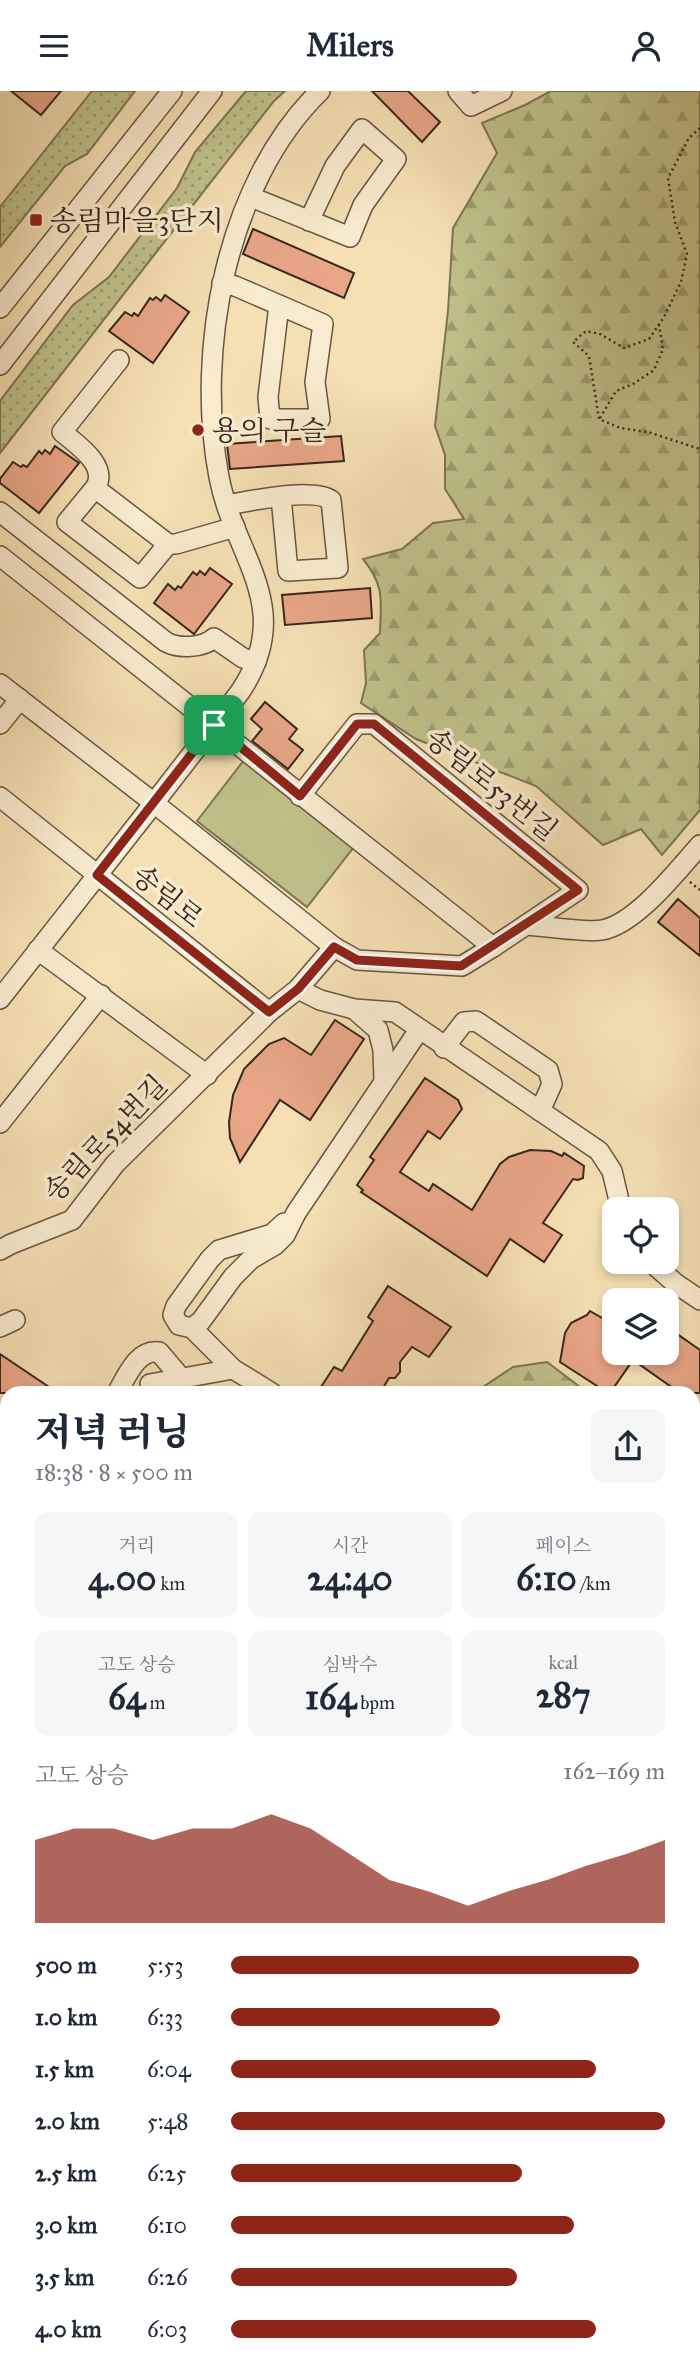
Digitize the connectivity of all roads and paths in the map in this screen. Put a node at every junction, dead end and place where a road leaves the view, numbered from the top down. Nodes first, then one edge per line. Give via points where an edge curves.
1 (172, 91) edge
2 (212, 91) edge
3 (320, 91) edge
4 (458, 91) edge
5 (502, 91) edge
6 (700, 128) edge
7 (251, 197) junction
8 (309, 221) junction
9 (222, 283) junction
10 (279, 305) junction
11 (0, 308) edge
12 (659, 325) junction
13 (119, 360) dead end
14 (0, 365) edge
15 (599, 419) junction
16 (700, 449) edge
17 (95, 488) junction
18 (281, 497) junction
19 (227, 505) junction
20 (0, 512) edge
21 (235, 527) junction
22 (168, 544) junction
23 (0, 556) edge
24 (256, 663) junction
25 (0, 684) edge
26 (20, 699) junction
27 (0, 724) edge
28 (214, 725) junction
29 (300, 796) junction
30 (0, 797) edge
31 (154, 803) junction
32 (700, 845) edge
33 (97, 875) junction
34 (526, 925) junction
35 (334, 947) junction
36 (493, 947) junction
37 (38, 950) junction
38 (298, 989) junction
39 (102, 995) junction
40 (0, 999) edge
41 (354, 1009) junction
42 (269, 1012) junction
43 (419, 1030) junction
44 (444, 1048) junction
45 (207, 1075) junction
46 (384, 1081) junction
47 (540, 1111) junction
48 (0, 1123) edge
49 (618, 1197) edge
50 (296, 1213) junction
51 (4, 1243) edge
52 (665, 1274) edge
53 (700, 1300) edge
54 (186, 1327) junction
55 (159, 1352) junction
56 (233, 1369) junction
57 (182, 1379) junction
58 (122, 1386) edge
59 (149, 1386) edge
60 (158, 1386) edge
61 (261, 1386) edge

1 - 11 street
2 - 14 street
3 - 7 street via 283,132
4 - 5 street via 471,106
6 - 12 path via 689,138 668,178 675,222 687,254 681,282
7 - 8 street
7 - 9 street
8 - 8 street via 350,237 363,205 396,159 362,128 335,166
9 - 10 street
9 - 19 street via 209,379 219,476
10 - 10 street via 323,324 315,382 320,419 270,419 268,397
12 - 15 path via 663,349 654,370 616,391
12 - 15 path via 649,339 624,348 586,331 573,342 589,356
13 - 17 street via 62,432 91,457 98,470
15 - 16 path
17 - 22 street
17 - 22 street via 67,522 140,578
18 - 18 street via 323,494 331,500 338,568 288,571
18 - 19 street
19 - 21 street
20 - 24 street via 174,647 208,644 214,638
21 - 22 street
21 - 24 street via 260,589 264,624
23 - 28 street
24 - 28 street
25 - 26 street, 송림로53번길
26 - 27 street
26 - 31 street, 송림로53번길
28 - 29 street
28 - 31 street
29 - 34 street, 송림로53번길 via 357,724 374,724 578,890
29 - 36 street
30 - 33 street, 송림로
31 - 33 street
31 - 35 street, 송림로53번길
32 - 34 street via 656,895 601,931
33 - 37 street
33 - 42 street, 송림로
34 - 36 street, 송림로53번길
35 - 36 street, 송림로53번길 via 357,960 461,966
35 - 38 street
37 - 39 street, 송림로54번길
37 - 40 street
38 - 41 street
38 - 42 street
39 - 45 street, 송림로54번길
39 - 48 street
41 - 43 street via 395,1012
41 - 46 street via 378,1030
42 - 45 street, 송림로54번길
43 - 44 street
43 - 46 street
44 - 47 street
44 - 47 street via 464,1022 476,1021 548,1069 552,1084
45 - 51 street, 송림로54번길 via 116,1164 72,1220
46 - 50 street
47 - 49 street via 599,1151 612,1171
50 - 54 street via 285,1235 233,1277 201,1321
50 - 54 street via 272,1234 219,1250 210,1259 176,1306 173,1315
52 - 53 street
54 - 55 street
54 - 56 street
55 - 57 street
55 - 58 street via 141,1356
55 - 59 street via 162,1366
56 - 57 street
56 - 61 street
57 - 60 street

